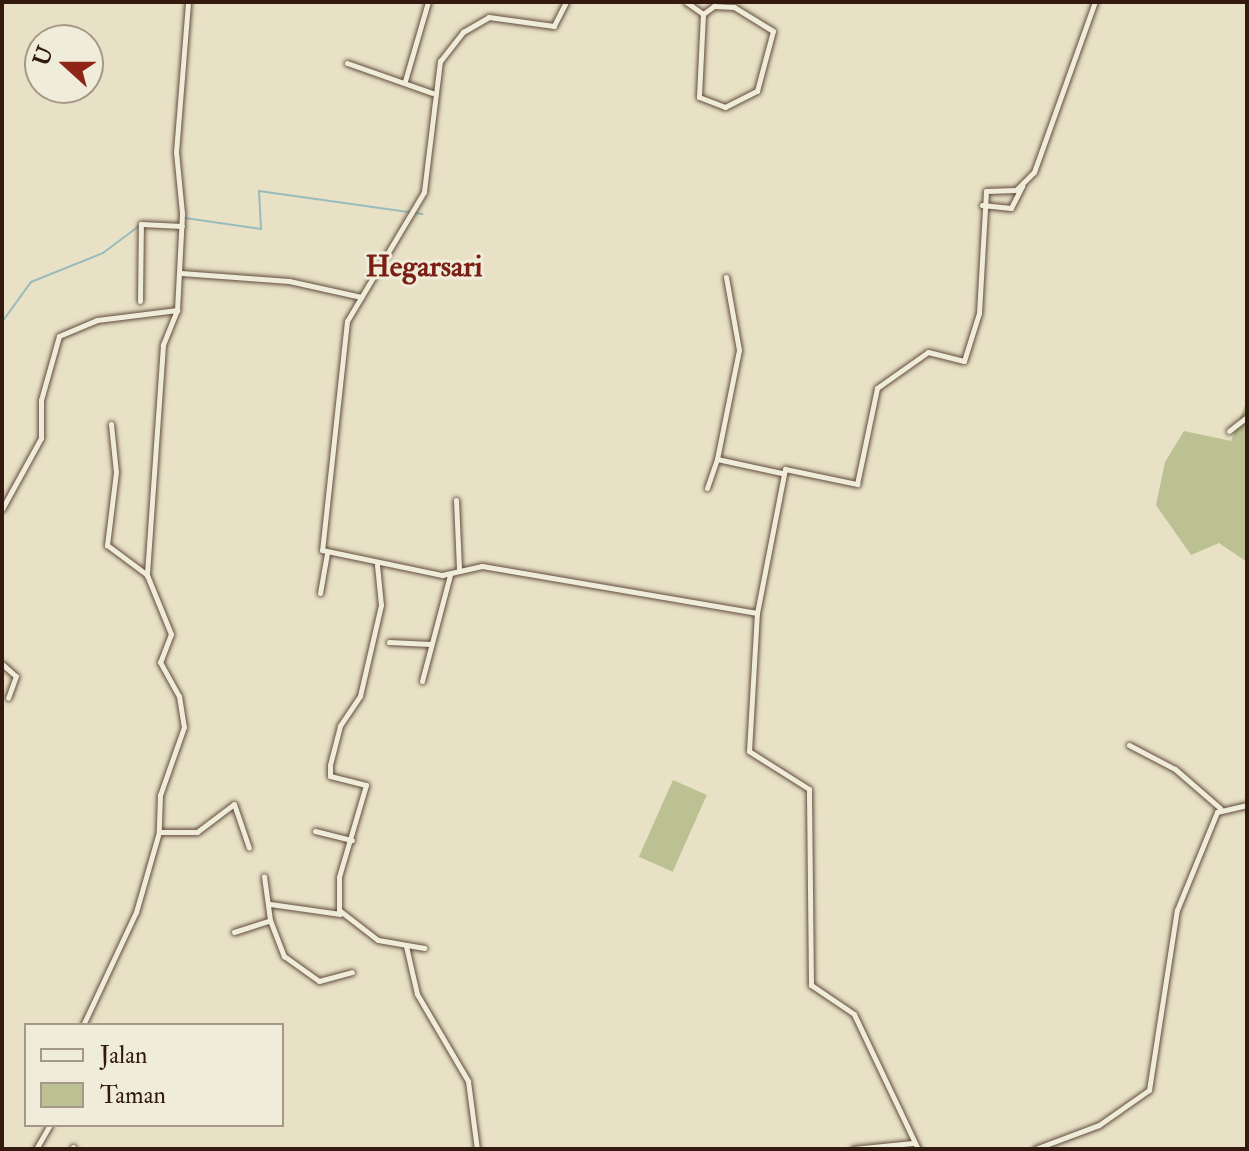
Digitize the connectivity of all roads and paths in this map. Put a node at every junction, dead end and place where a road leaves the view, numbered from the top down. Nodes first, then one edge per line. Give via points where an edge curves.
1 (188, 2) edge
2 (428, 2) edge
3 (566, 2) edge
4 (686, 2) edge
5 (1095, 2) edge
6 (703, 14) junction
7 (347, 63) dead end
8 (405, 81) junction
9 (432, 93) junction
10 (1022, 186) junction
11 (982, 205) junction
12 (182, 224) junction
13 (181, 273) junction
14 (726, 277) dead end
15 (361, 297) junction
16 (140, 301) dead end
17 (177, 310) junction
18 (1247, 417) edge
19 (111, 424) dead end
20 (1229, 431) dead end
21 (717, 459) junction
22 (782, 473) junction
23 (707, 488) dead end
24 (456, 500) dead end
25 (2, 509) edge
26 (327, 555) junction
27 (377, 565) junction
28 (459, 570) junction
29 (147, 575) junction
30 (450, 575) junction
31 (320, 593) dead end
32 (757, 613) junction
33 (389, 642) dead end
34 (430, 644) junction
35 (2, 664) edge
36 (422, 681) dead end
37 (8, 698) dead end
38 (1129, 745) dead end
39 (1247, 805) edge
40 (1220, 808) junction
41 (315, 831) dead end
42 (159, 832) junction
43 (352, 840) junction
44 (249, 848) dead end
45 (264, 876) dead end
46 (270, 904) junction
47 (341, 914) junction
48 (270, 920) junction
49 (234, 932) dead end
50 (406, 946) junction
51 (424, 948) dead end
52 (352, 972) dead end
53 (84, 1023) edge
54 (49, 1127) edge
55 (913, 1143) junction
56 (36, 1149) edge
57 (477, 1149) edge
58 (853, 1149) edge
59 (918, 1149) edge
60 (1035, 1149) edge

1 - 12 street via 176,152
2 - 8 street
3 - 9 street via 554,26 499,16 463,32 440,61
4 - 6 street
5 - 10 street via 1056,95 1050,140
6 - 6 street via 698,93 725,107 757,91 773,31 734,7 714,6
7 - 8 street
8 - 9 street
9 - 15 street via 424,192
10 - 11 street via 987,190
10 - 11 street via 1011,208
11 - 22 street via 979,313 964,361 928,352 877,388 857,484 794,466
12 - 13 street
12 - 16 street via 141,224
13 - 15 street via 289,281
13 - 17 street
14 - 21 street via 739,350
15 - 26 street via 345,330
17 - 25 street via 97,320 59,336 41,400 41,438
17 - 29 street via 163,345
18 - 20 street
19 - 29 street via 116,472 107,545
21 - 22 street
21 - 23 street
22 - 32 street
24 - 28 street
26 - 27 street
26 - 31 street
27 - 30 street
27 - 43 street via 381,605 360,696 340,726 330,765 330,776 366,785
28 - 30 street
28 - 32 street via 482,566
29 - 42 street via 171,634 162,672 185,719 160,795
30 - 34 street
32 - 55 street via 749,751 809,789 811,985 854,1014 883,1083 900,1100
33 - 34 street
34 - 36 street
35 - 37 street via 16,676
38 - 40 street via 1175,769
39 - 40 street
40 - 60 street via 1177,910 1149,1090 1099,1125
41 - 43 street
42 - 44 street via 197,832 234,804
42 - 53 street via 127,937
43 - 47 street via 339,877
45 - 46 street
46 - 47 street
46 - 48 street
47 - 50 street via 378,940
48 - 49 street
48 - 52 street via 284,956 319,981
50 - 51 street
50 - 57 street via 417,994 468,1081
54 - 56 street
55 - 58 street
55 - 59 street

